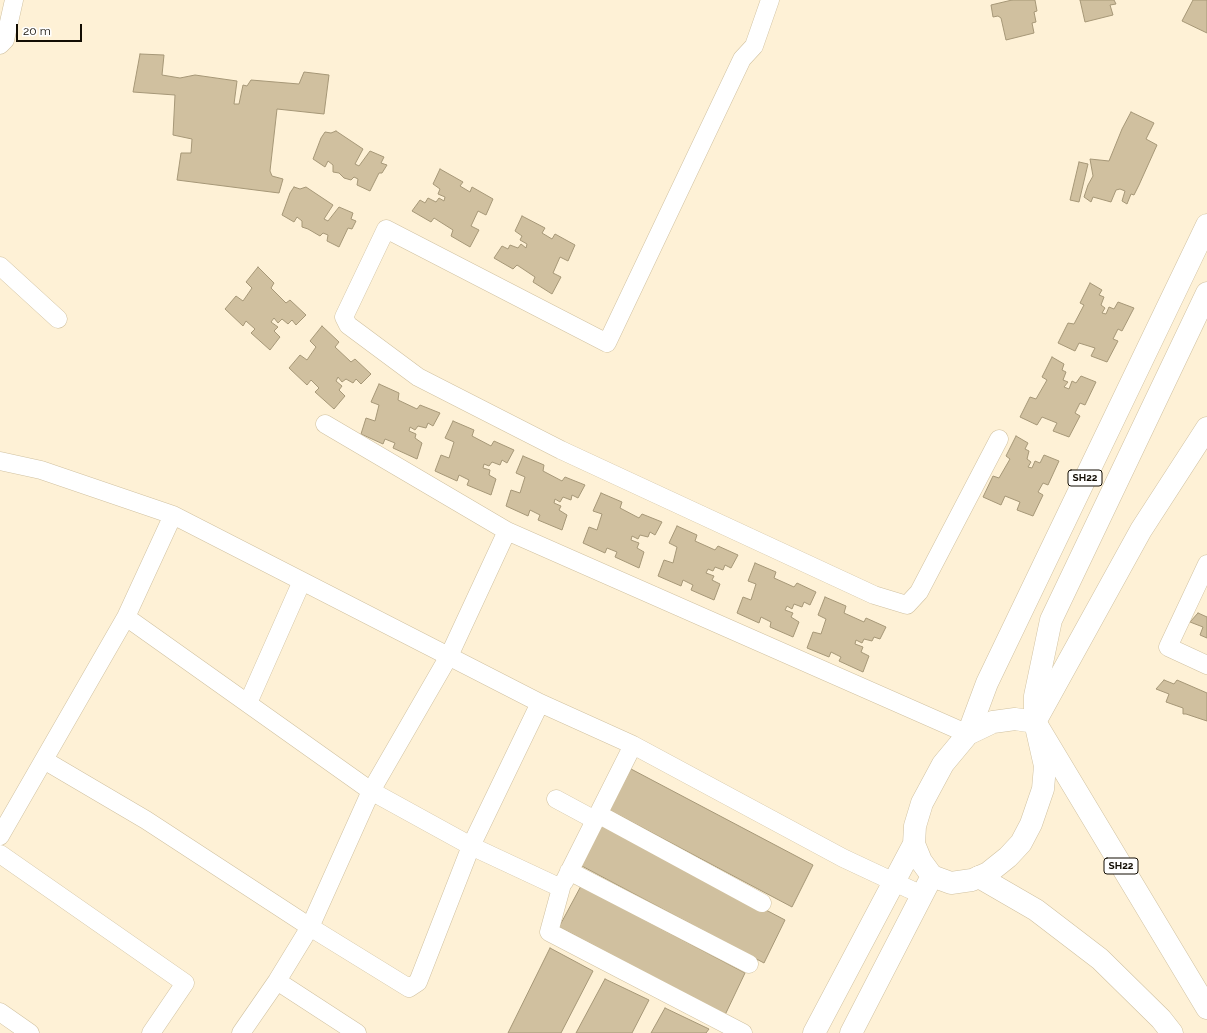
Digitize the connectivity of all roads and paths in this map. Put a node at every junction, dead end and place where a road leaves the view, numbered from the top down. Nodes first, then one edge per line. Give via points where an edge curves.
1 (14, 0) edge
2 (770, 0) edge
3 (0, 45) edge
4 (1207, 225) edge
5 (0, 266) edge
6 (1207, 293) edge
7 (58, 319) dead end
8 (325, 424) dead end
9 (1207, 428) edge
10 (999, 439) dead end
11 (0, 461) edge
12 (173, 515) junction
13 (507, 531) junction
14 (1207, 564) edge
15 (302, 582) junction
16 (126, 617) junction
17 (449, 656) junction
18 (1207, 665) edge
19 (248, 703) junction
20 (540, 703) junction
21 (1035, 722) junction
22 (968, 734) junction
23 (633, 745) junction
24 (44, 760) junction
25 (371, 791) junction
26 (556, 799) dead end
27 (596, 817) junction
28 (0, 836) edge
29 (914, 844) junction
30 (471, 846) junction
31 (0, 854) edge
32 (569, 871) junction
33 (932, 876) junction
34 (979, 877) junction
35 (894, 883) junction
36 (561, 888) junction
37 (922, 896) junction
38 (762, 903) dead end
39 (310, 927) junction
40 (749, 964) dead end
41 (276, 981) junction
42 (1207, 1008) edge
43 (0, 1012) edge
44 (30, 1033) edge
45 (151, 1033) edge
46 (241, 1033) edge
47 (357, 1033) edge
48 (743, 1033) edge
49 (814, 1033) edge
50 (851, 1033) edge
51 (1172, 1033) edge

1 - 3 street via 5,40
2 - 10 street via 754,46 742,59 607,343 386,229 344,317 348,325 418,377 561,450 874,595 907,605 919,592
4 - 22 main road, SH22 via 987,683
5 - 7 street
6 - 21 main road, SH22 via 1051,620 1035,696
8 - 13 street
9 - 21 main road via 1141,530
11 - 12 street via 41,470
12 - 15 street
12 - 16 street
13 - 17 street
13 - 22 street
14 - 18 street via 1168,647
15 - 17 street
15 - 19 street
16 - 19 street
16 - 24 street
17 - 20 street
17 - 25 street
19 - 25 street
20 - 23 street
20 - 30 street
21 - 22 main road via 1015,719 993,722
21 - 34 main road via 1045,766 1043,789 1031,824 1021,843 1008,857
21 - 42 main road, SH22
22 - 29 main road via 943,764 922,803 915,826
23 - 27 street
23 - 35 street via 842,858
24 - 28 street
24 - 39 street via 146,820
25 - 30 street
25 - 39 street
26 - 27 street
27 - 32 street
27 - 38 street
29 - 33 main road via 921,861
29 - 35 main road
30 - 36 street
30 - 39 street via 418,982 409,988
31 - 45 street via 185,983
32 - 36 street
32 - 40 street
33 - 34 main road via 951,883
33 - 37 main road
34 - 51 main road via 1036,910 1100,959
35 - 37 street
35 - 49 main road
36 - 48 street via 549,932
37 - 50 main road
39 - 41 street
41 - 46 street
41 - 47 street
43 - 44 street

